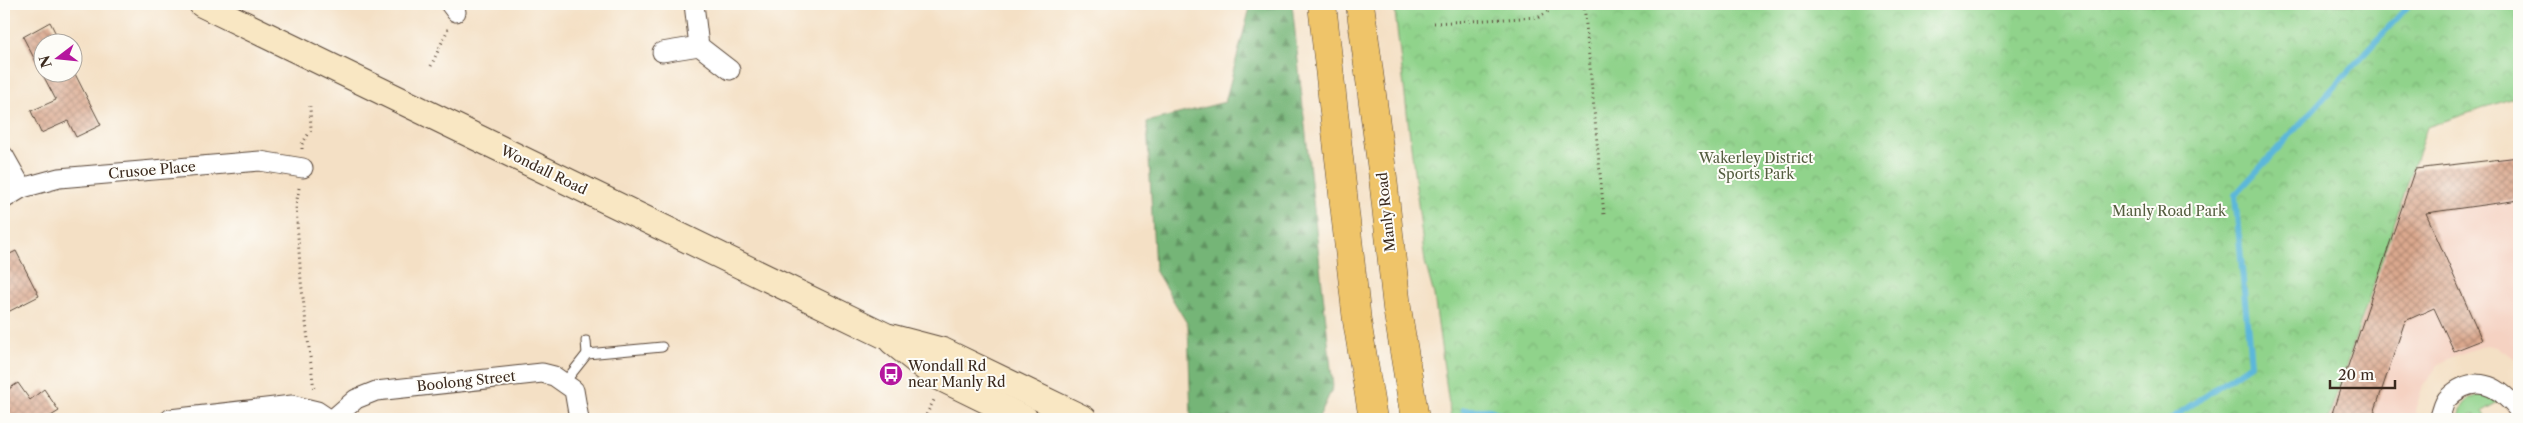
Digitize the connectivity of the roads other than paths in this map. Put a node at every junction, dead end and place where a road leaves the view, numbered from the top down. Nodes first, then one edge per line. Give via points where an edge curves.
1 (202, 4) edge
2 (694, 4) edge
3 (1322, 4) edge
4 (1360, 4) edge
5 (698, 46) junction
6 (662, 52) dead end
7 (730, 70) dead end
8 (4, 156) edge
9 (303, 168) road end
10 (22, 188) junction
11 (4, 199) edge
12 (886, 336) junction
13 (586, 341) dead end
14 (662, 347) dead end
15 (587, 354) junction
16 (564, 383) junction
17 (2519, 413) edge
18 (326, 416) edge
19 (170, 419) edge
20 (579, 419) edge
21 (1025, 419) edge
22 (1084, 419) edge
23 (1373, 419) edge
24 (1415, 419) edge
25 (2439, 419) edge

1 - 12 main road, Wondall Road
2 - 5 street
3 - 23 main road via 1357,321
4 - 24 main road, Manly Road via 1397,308
5 - 6 street
5 - 7 street
8 - 10 street
9 - 10 street, Crusoe Place via 260,161 59,178
10 - 11 street, Crusoe Place
12 - 21 main road, Wondall Road via 933,374
12 - 22 main road, Wondall Road via 943,351
13 - 15 lane
14 - 15 lane
15 - 16 lane
16 - 18 street, Boolong Street via 542,373 376,391
16 - 20 street via 574,390
17 - 25 street via 2503,393 2488,384 2466,385 2447,398
18 - 19 street via 292,405

